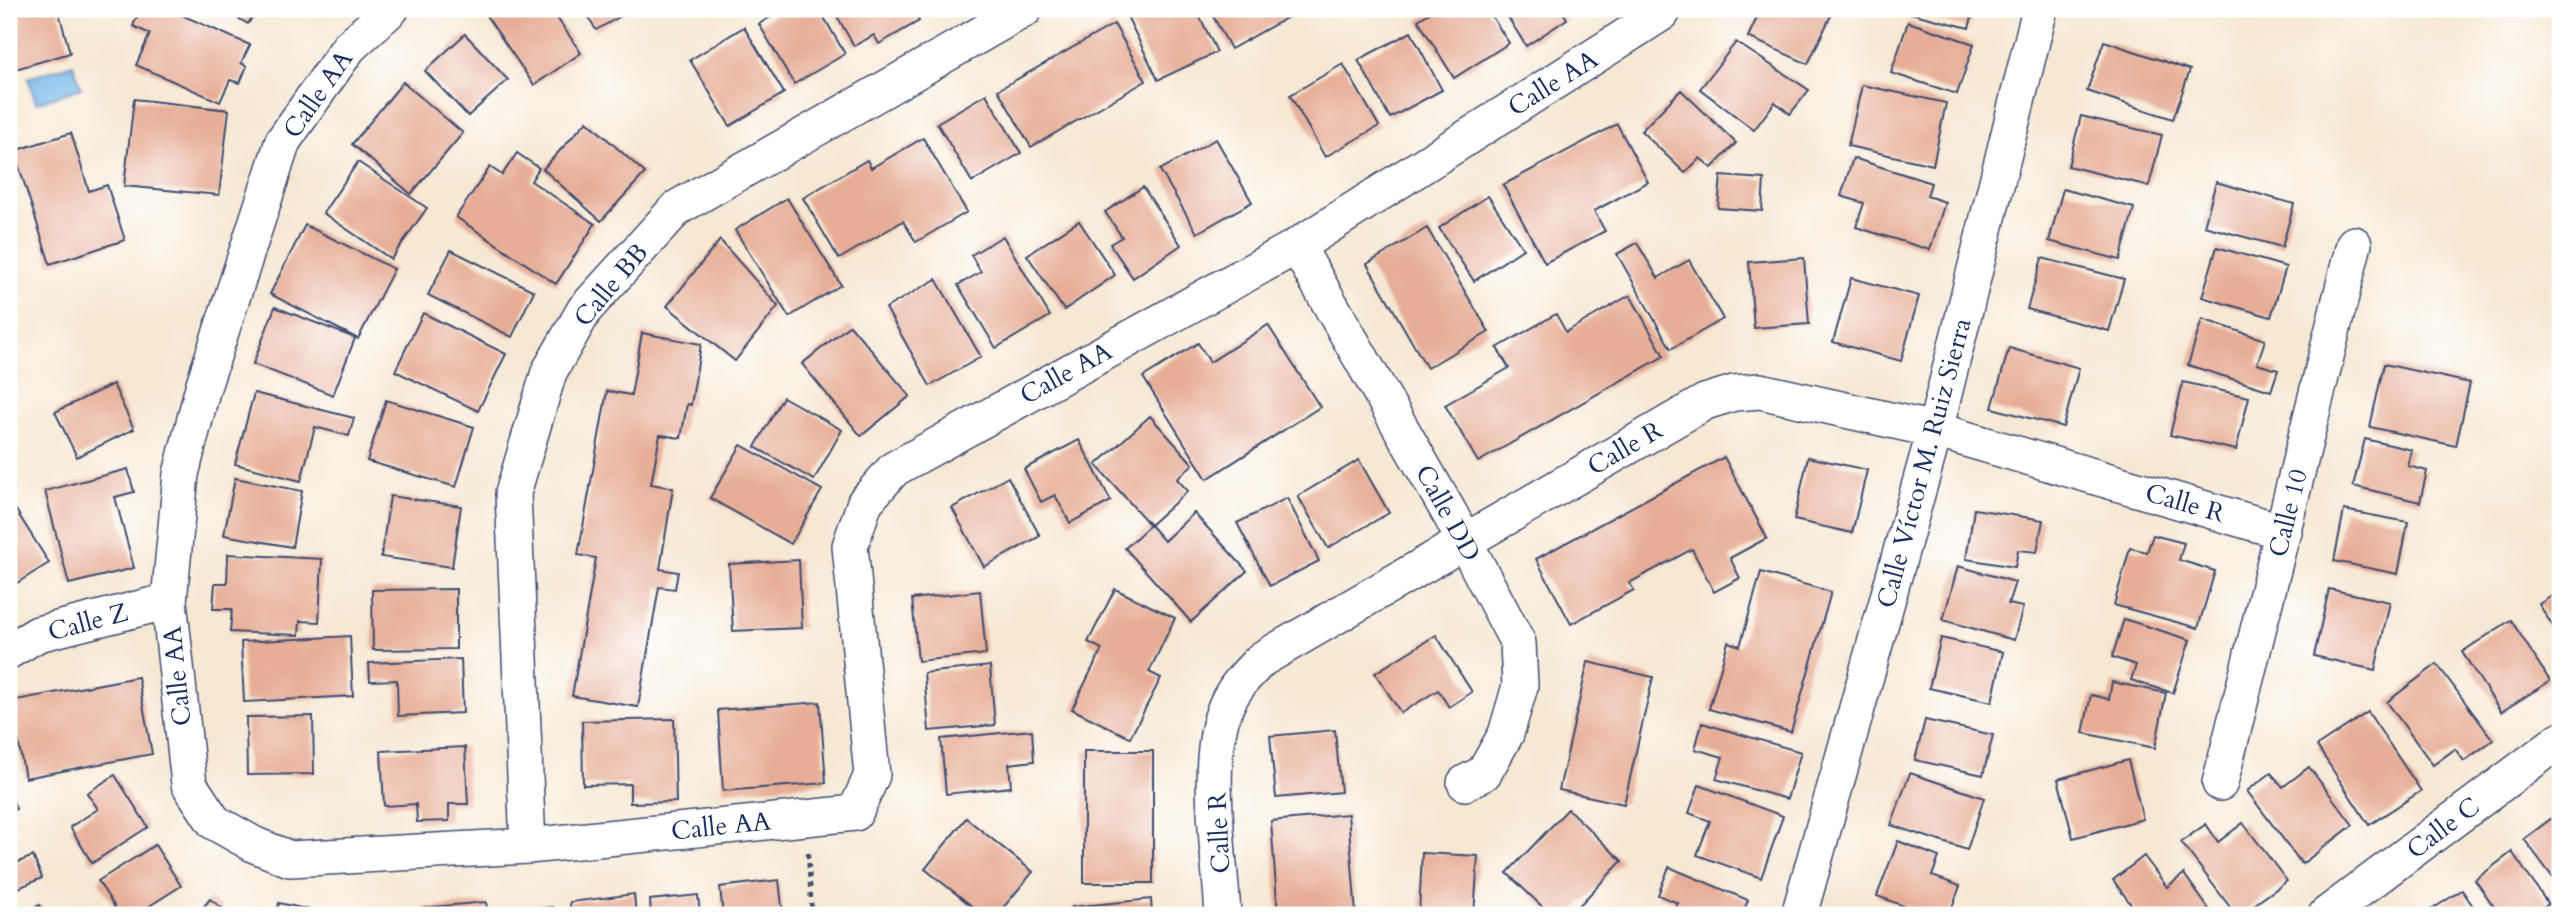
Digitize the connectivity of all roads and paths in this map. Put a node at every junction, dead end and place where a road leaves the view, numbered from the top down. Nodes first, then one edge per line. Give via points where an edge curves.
1 (391, 9) edge
2 (1025, 9) edge
3 (1664, 9) edge
4 (2040, 9) edge
5 (2354, 244) dead end
6 (1297, 246) junction
7 (1935, 430) junction
8 (2284, 532) junction
9 (1465, 541) junction
10 (169, 601) junction
11 (9, 651) edge
12 (2560, 740) edge
13 (1465, 783) dead end
14 (2220, 783) dead end
15 (807, 818) junction
16 (528, 846) junction
17 (812, 915) edge
18 (1223, 915) edge
19 (1799, 915) edge
20 (2326, 915) edge

1 - 10 street, Calle AA via 349,47 283,141 203,387 181,474
2 - 16 street, Calle BB via 677,208 585,309 550,372 513,493
3 - 6 street, Calle AA
4 - 7 street, Calle Víctor M. Ruiz Sierra
5 - 8 street, Calle 10
6 - 9 street, Calle DD
6 - 15 street, Calle AA via 894,469 865,502 850,545 872,775 855,813
7 - 8 street, Calle R
7 - 9 street, Calle R via 1760,391 1734,393 1705,402
7 - 19 street, Calle Víctor M. Ruiz Sierra
8 - 14 street, Calle 10
9 - 13 street, Calle DD via 1518,643 1520,686 1506,734 1484,773
9 - 18 street, Calle R via 1262,659 1234,690 1215,743
10 - 11 street, Calle Z via 38,634
10 - 16 street, Calle AA via 189,784 214,822 290,859
12 - 20 street, Calle C
15 - 16 street, Calle AA
15 - 17 path

